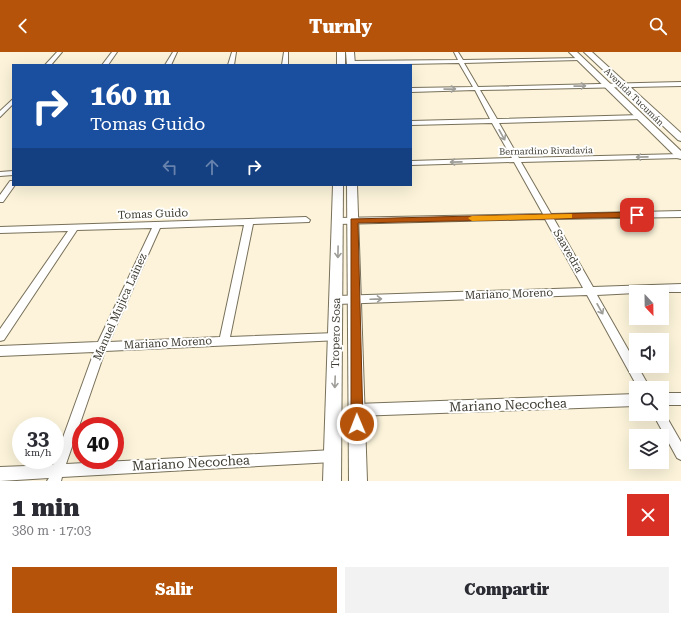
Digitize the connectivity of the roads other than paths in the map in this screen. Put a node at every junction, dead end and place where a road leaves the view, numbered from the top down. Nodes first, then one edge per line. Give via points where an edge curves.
1 (60, 52) edge
2 (115, 52) edge
3 (175, 52) edge
4 (234, 52) edge
5 (286, 52) edge
6 (340, 52) edge
7 (350, 52) edge
8 (456, 52) edge
9 (573, 52) edge
10 (588, 52) edge
11 (580, 59) junction
12 (461, 61) junction
13 (49, 64) edge
14 (106, 64) edge
15 (169, 64) edge
16 (230, 64) edge
17 (285, 64) edge
18 (341, 64) edge
19 (351, 64) edge
20 (681, 84) edge
21 (624, 85) junction
22 (608, 86) junction
23 (476, 89) junction
24 (412, 90) edge
25 (12, 102) edge
26 (0, 114) edge
27 (641, 117) junction
28 (494, 121) junction
29 (412, 123) edge
30 (681, 138) edge
31 (681, 156) edge
32 (517, 160) junction
33 (412, 163) edge
34 (12, 173) edge
35 (0, 174) edge
36 (12, 184) edge
37 (338, 186) edge
38 (352, 186) edge
39 (0, 200) edge
40 (681, 214) edge
41 (548, 217) junction
42 (306, 220) dead end
43 (338, 221) junction
44 (354, 221) junction
45 (249, 222) junction
46 (158, 224) junction
47 (75, 227) junction
48 (0, 230) edge
49 (681, 288) edge
50 (590, 292) junction
51 (337, 300) junction
52 (354, 300) junction
53 (0, 337) edge
54 (336, 337) junction
55 (224, 341) junction
56 (101, 346) junction
57 (0, 351) edge
58 (640, 381) edge
59 (669, 399) edge
60 (681, 399) edge
61 (629, 400) edge
62 (356, 410) junction
63 (663, 421) edge
64 (681, 454) edge
65 (333, 456) junction
66 (0, 474) edge
67 (56, 476) edge
68 (332, 481) edge
69 (358, 481) edge

1 - 13 street
2 - 14 street
3 - 15 street
4 - 16 street
5 - 17 street
6 - 18 street
7 - 19 street
8 - 12 street, Saavedra
9 - 11 street, Avenida Tucumán
10 - 21 street, Avenida Tucumán
11 - 12 street
11 - 22 street, Avenida Tucumán
12 - 19 street
12 - 23 street, Saavedra
20 - 21 street
21 - 22 street
21 - 30 street, Avenida Tucumán
23 -> 22 street
22 - 27 street, Avenida Tucumán
24 -> 23 street
23 - 28 street, Saavedra
25 - 26 street
27 - 28 street
27 - 31 street, Avenida Tucumán
28 - 29 street
28 -> 32 street, Saavedra
31 -> 32 street, Bernardino Rivadavia
32 -> 33 street, Bernardino Rivadavia
32 - 41 street, Saavedra
34 - 35 street
36 - 39 street
37 - 43 street, Tropero Sosa
38 - 44 street, Tropero Sosa
40 - 41 street
41 - 44 street
41 - 50 street, Saavedra
42 - 45 street, Tomas Guido
43 - 44 street
43 -> 51 street, Tropero Sosa
44 - 52 street, Tropero Sosa
45 - 46 street, Tomas Guido
45 - 55 street
46 - 47 street, Tomas Guido
46 - 56 street, Manuel Mujica Lainez
47 - 48 street, Tomas Guido
47 - 53 street
49 - 50 street, Mariano Moreno
52 -> 50 street, Mariano Moreno
50 -> 58 street, Saavedra
51 - 52 street, Mariano Moreno
51 - 54 street, Tropero Sosa
52 - 62 street, Tropero Sosa
54 - 55 street, Mariano Moreno
54 -> 65 street, Tropero Sosa
55 - 56 street, Mariano Moreno
56 - 57 street, Mariano Moreno
56 - 67 street, Manuel Mujica Lainez
59 - 60 street
61 - 62 street, Mariano Necochea
62 - 69 street, Tropero Sosa
63 - 64 street
65 - 67 street, Mariano Necochea
65 - 68 street, Tropero Sosa
66 - 67 street, Mariano Necochea

